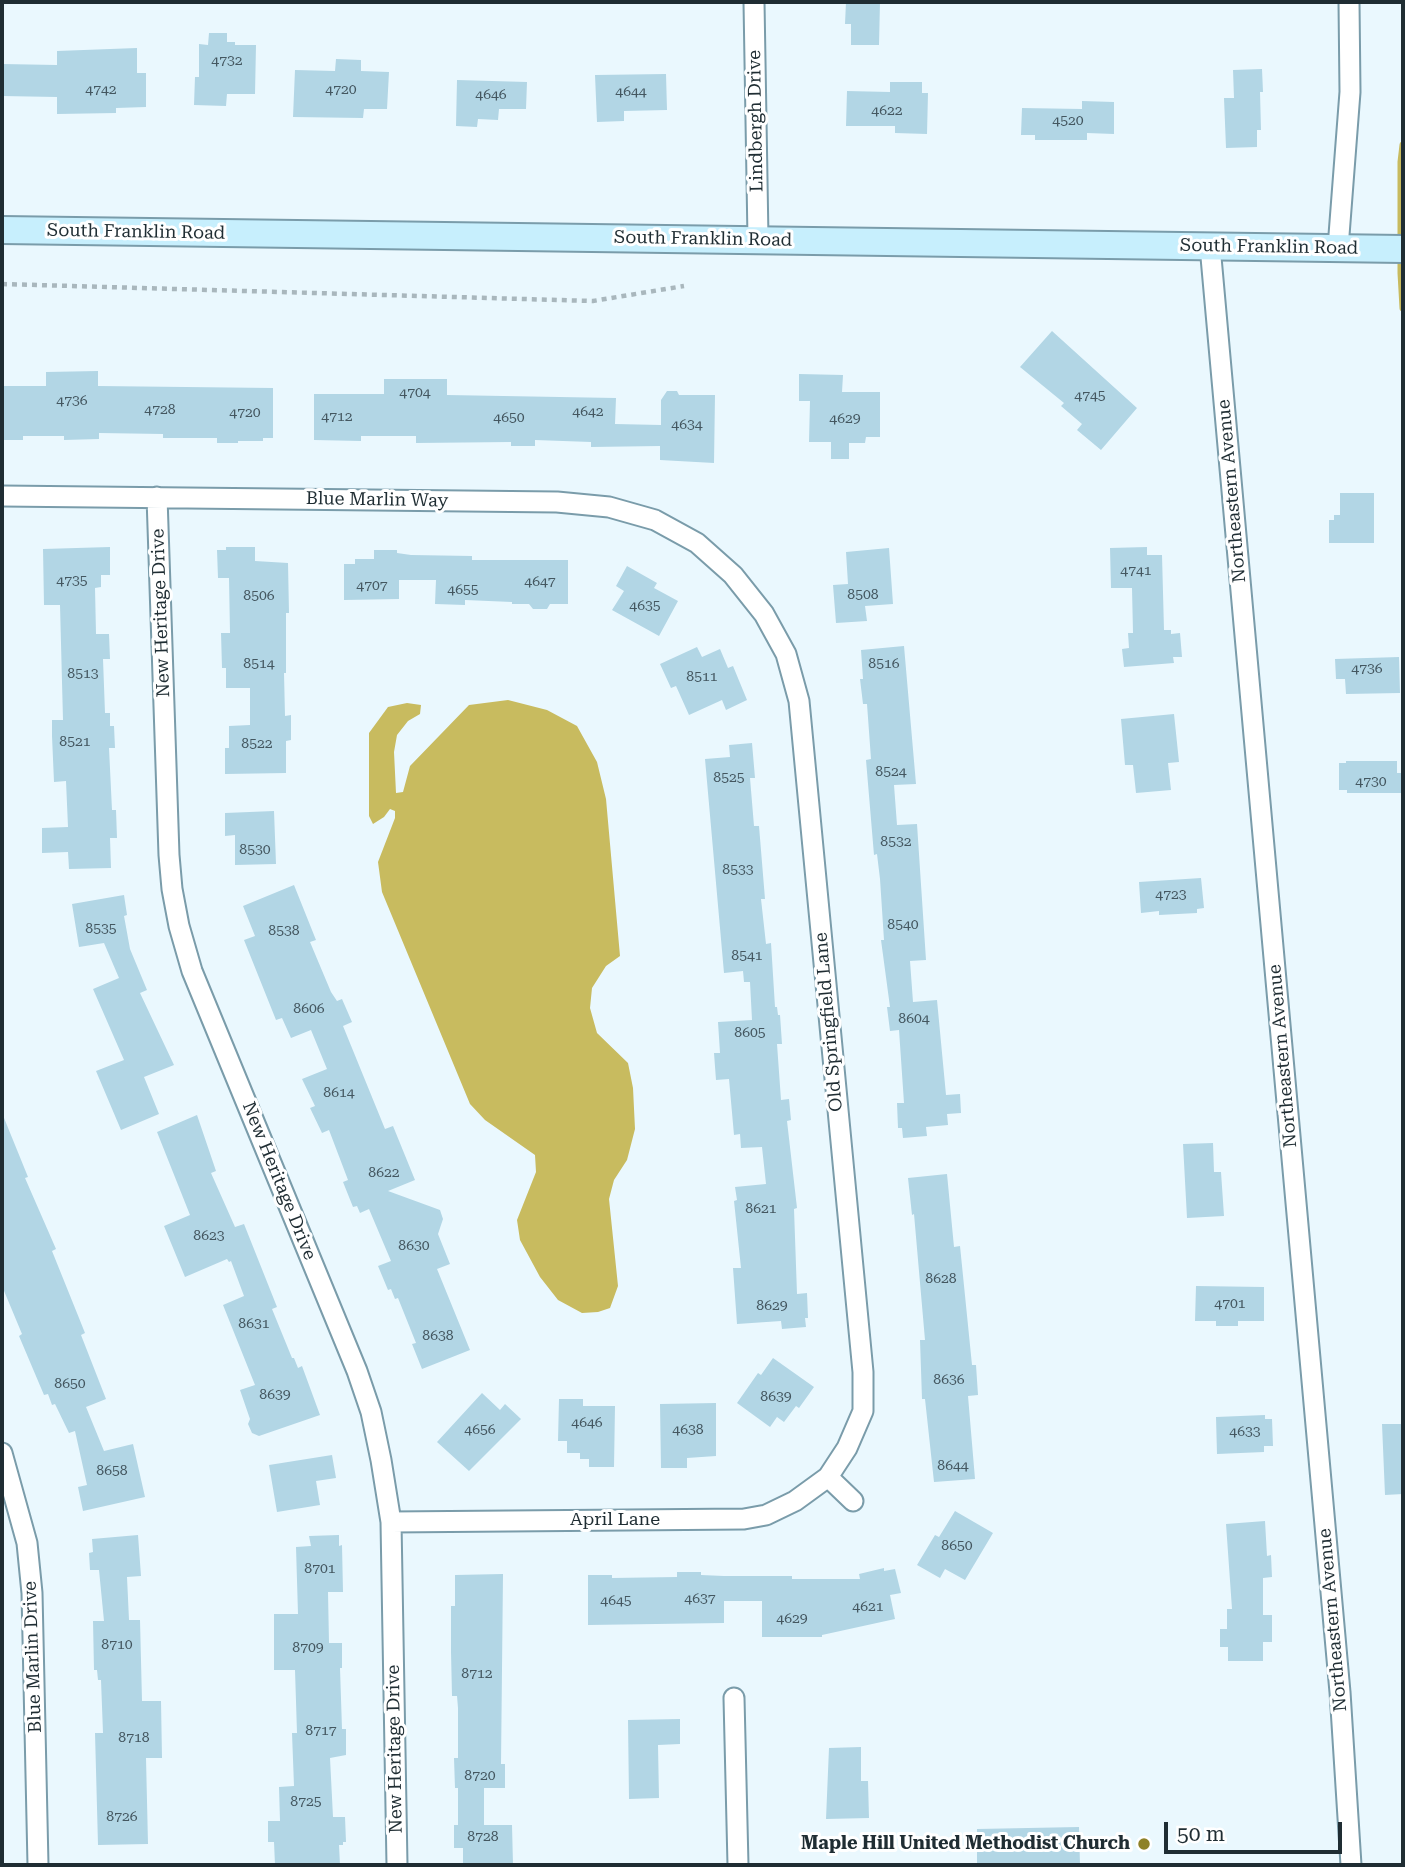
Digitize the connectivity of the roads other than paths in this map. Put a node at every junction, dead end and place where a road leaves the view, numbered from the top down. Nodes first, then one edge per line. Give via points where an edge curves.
1 (754, 2) edge
2 (1349, 2) edge
3 (2, 230) edge
4 (758, 239) junction
5 (1210, 246) junction
6 (1338, 248) junction
7 (1403, 249) edge
8 (2, 496) edge
9 (158, 497) junction
10 (733, 575) joint
11 (2, 1453) edge
12 (828, 1477) junction
13 (853, 1501) dead end
14 (391, 1522) junction
15 (734, 1698) dead end
16 (38, 1865) edge
17 (397, 1865) edge
18 (738, 1865) edge
19 (1351, 1865) edge

1 - 4 street, Lindbergh Drive
2 - 6 street via 1350,92
3 - 4 main road, South Franklin Road
4 - 5 main road, South Franklin Road
5 - 6 main road, South Franklin Road
5 - 19 street, Northeastern Avenue via 1340,1692
6 - 7 main road, South Franklin Road
8 - 9 street, Blue Marlin Way
9 - 10 street, Blue Marlin Way via 557,502 609,507 655,520 697,543
9 - 14 street, New Heritage Drive via 169,855 179,926 192,971 361,1381
10 - 12 street, Old Springfield Lane via 764,614 786,654 799,701 863,1372 863,1411
11 - 16 street, Blue Marlin Drive via 27,1543 32,1593
12 - 13 street
12 - 14 street, April Lane via 796,1500 744,1520
14 - 17 street, New Heritage Drive
15 - 18 street

